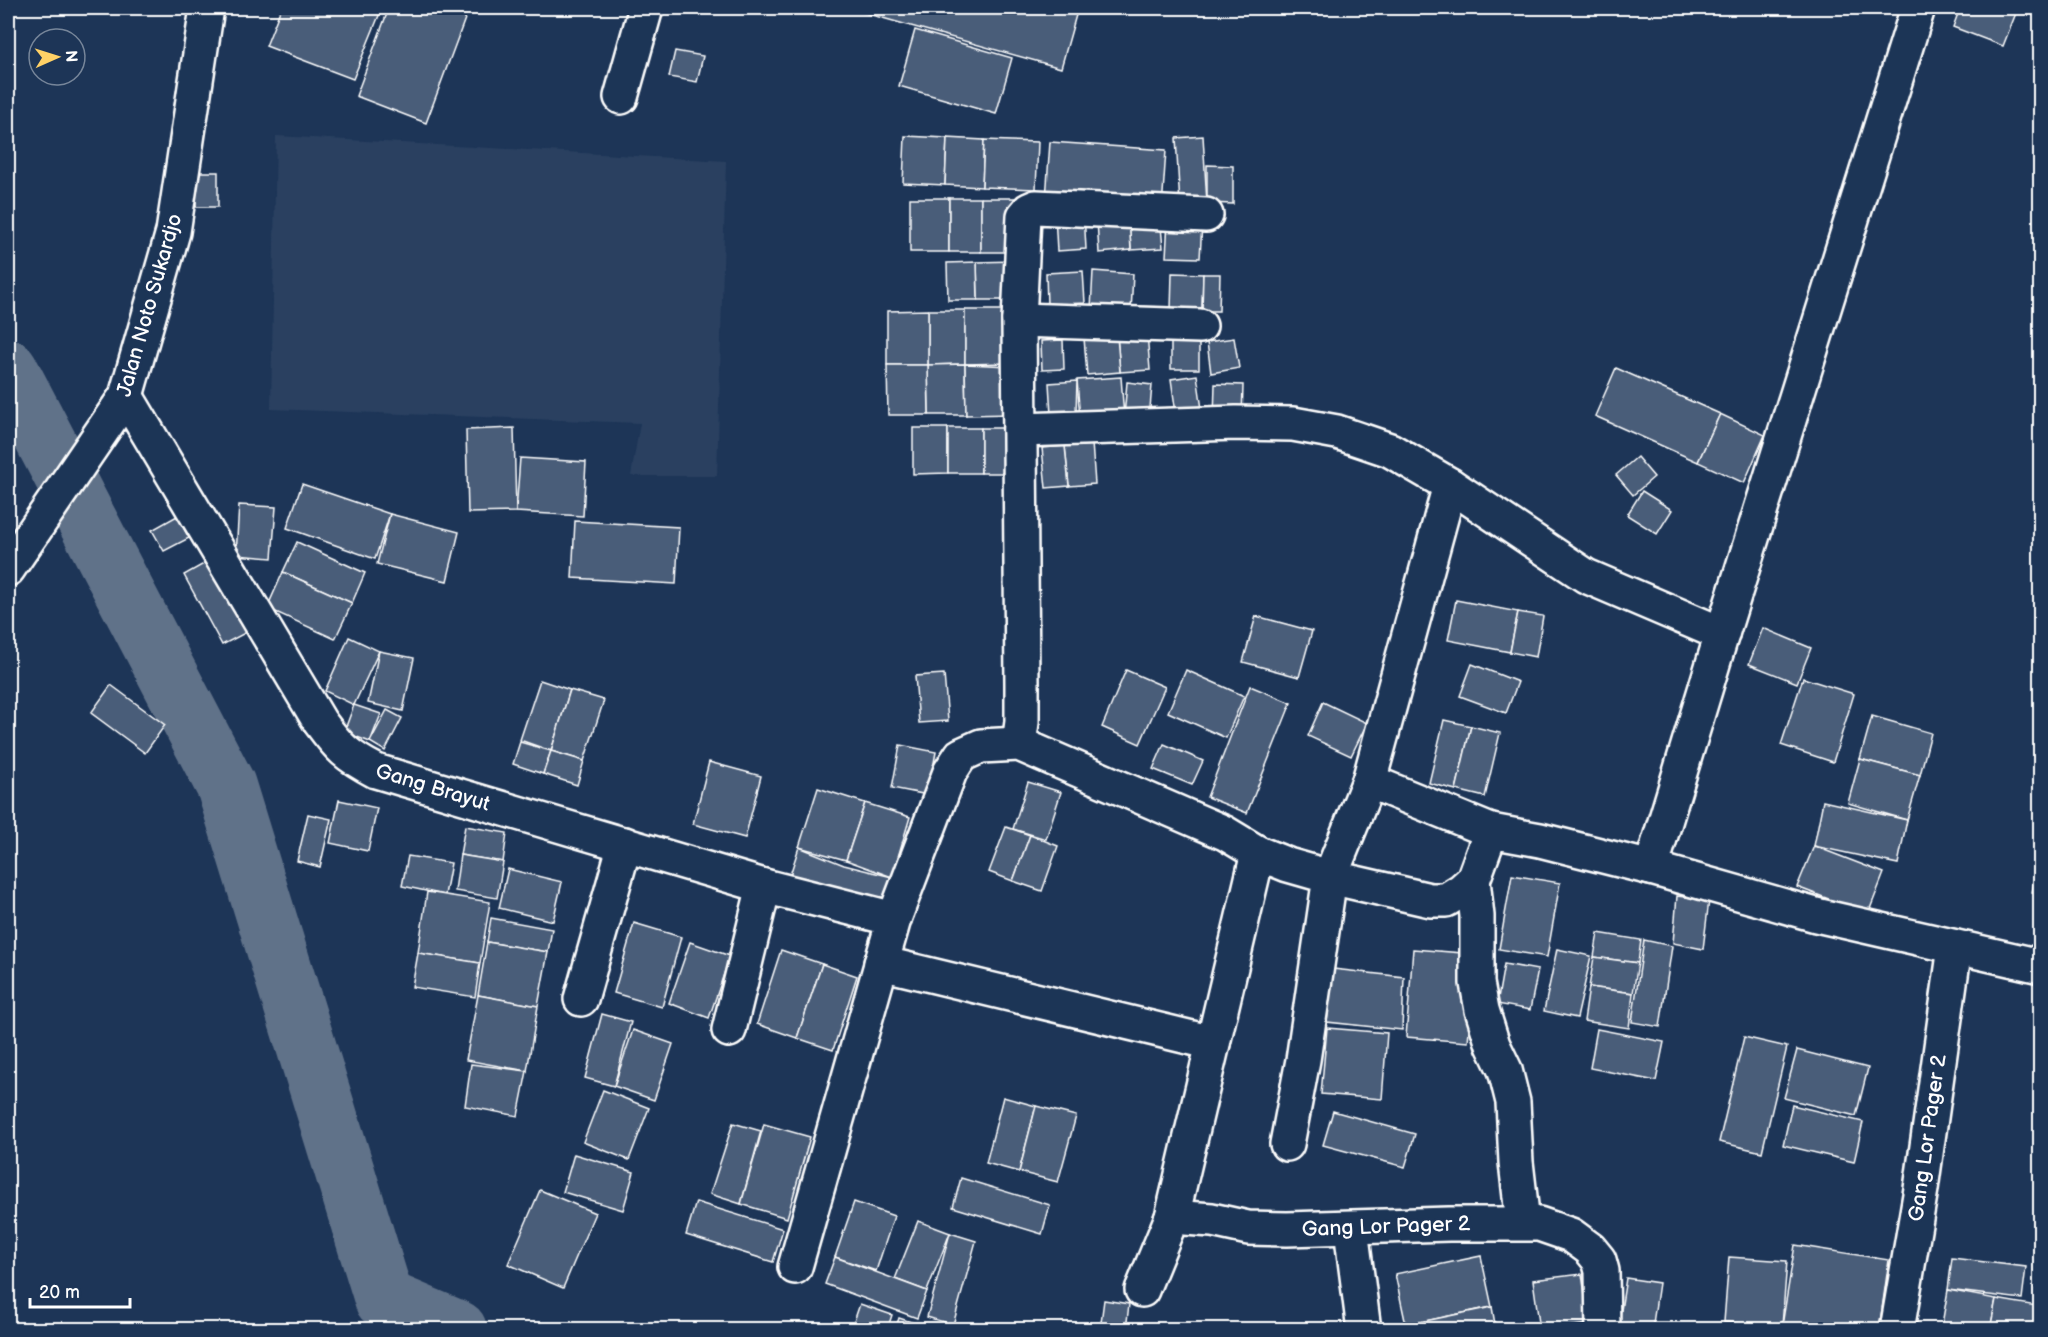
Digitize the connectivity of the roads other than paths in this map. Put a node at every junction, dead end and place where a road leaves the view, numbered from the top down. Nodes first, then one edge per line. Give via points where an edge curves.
1 (207, 8) edge
2 (646, 8) edge
3 (1918, 8) edge
4 (621, 97) dead end
5 (1206, 214) dead end
6 (1019, 320) junction
7 (1200, 326) dead end
8 (126, 396) junction
9 (1020, 430) junction
10 (1450, 485) junction
11 (8, 570) edge
12 (1722, 634) junction
13 (1019, 744) junction
14 (1368, 781) junction
15 (1491, 831) junction
16 (625, 844) junction
17 (1258, 853) junction
18 (1651, 868) junction
19 (1330, 878) junction
20 (1473, 880) junction
21 (764, 886) junction
22 (894, 919) junction
23 (1955, 947) junction
24 (881, 963) junction
25 (2040, 966) edge
26 (581, 999) dead end
27 (729, 1030) dead end
28 (1213, 1043) junction
29 (1287, 1144) dead end
30 (1172, 1217) junction
31 (1523, 1223) junction
32 (1350, 1229) junction
33 (795, 1267) dead end
34 (1142, 1290) dead end
35 (1364, 1329) edge
36 (1603, 1329) edge
37 (1897, 1329) edge

1 - 8 street, Jalan Noto Sukardjo via 173,232
2 - 4 street
3 - 12 street
5 - 6 street via 1035,207 1029,210 1024,216
6 - 7 street
6 - 9 street
8 - 11 street, Jalan Noto Sukardjo
8 - 16 street, Gang Brayut via 338,747 376,771
9 - 10 street via 1293,424 1337,432 1390,450
9 - 13 street
10 - 12 street via 1586,576
10 - 14 street
12 - 18 street
13 - 17 street via 1225,833
13 - 22 street via 981,746 961,755 950,772
14 - 15 street
14 - 19 street
15 - 18 street
15 - 20 street
16 - 21 street, Gang Brayut
16 - 26 street
17 - 19 street
17 - 28 street
18 - 23 street via 1816,915
19 - 20 street via 1430,900 1446,900
19 - 29 street
20 - 31 street via 1477,983 1484,1017 1513,1102
21 - 22 street, Gang Brayut
21 - 27 street
22 - 24 street
23 - 25 street
23 - 37 street, Gang Lor Pager 2
24 - 28 street
24 - 33 street
28 - 30 street
30 - 32 street, Gang Lor Pager 2 via 1248,1227
30 - 34 street
31 - 32 street, Gang Lor Pager 2
31 - 36 street, Gang Lor Pager 2 via 1571,1235 1599,1260
32 - 35 street

